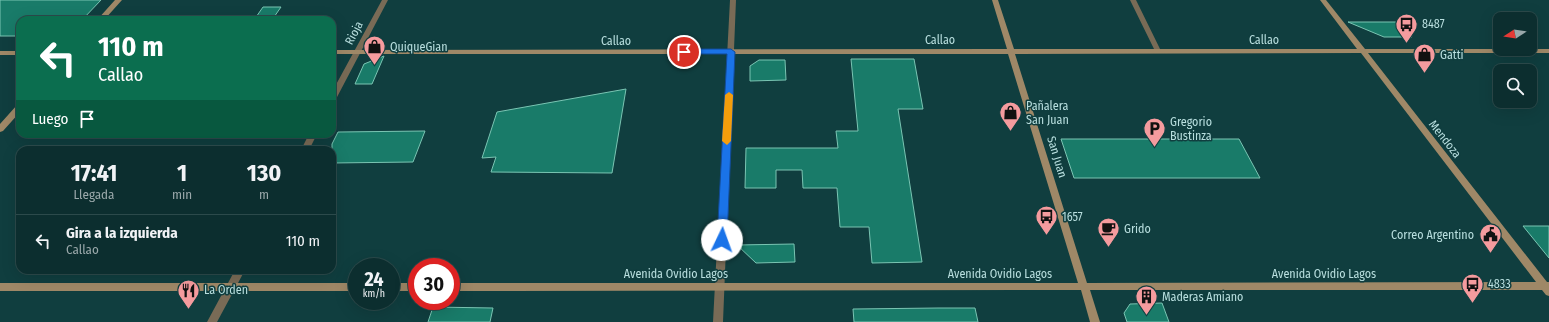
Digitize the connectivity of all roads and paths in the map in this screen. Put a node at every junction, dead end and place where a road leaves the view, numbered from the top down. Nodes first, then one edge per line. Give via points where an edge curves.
1 (119, 0) edge
2 (385, 0) edge
3 (733, 0) edge
4 (995, 0) edge
5 (1133, 0) edge
6 (1322, 0) edge
7 (104, 16) edge
8 (1011, 51) junction
9 (1158, 51) junction
10 (1362, 51) junction
11 (1549, 51) edge
12 (0, 52) edge
13 (336, 52) edge
14 (357, 52) junction
15 (731, 52) junction
16 (16, 53) edge
17 (336, 91) edge
18 (16, 111) edge
19 (0, 128) edge
20 (238, 274) edge
21 (720, 286) junction
22 (1084, 286) junction
23 (0, 287) edge
24 (231, 287) junction
25 (348, 287) edge
26 (460, 287) edge
27 (1547, 288) edge
28 (212, 322) edge
29 (718, 322) edge
30 (1095, 322) edge

1 - 7 main road
2 - 14 street, Rioja
3 - 15 street
4 - 8 main road, San Juan
5 - 9 street
6 - 10 main road, Mendoza
8 - 9 main road, Callao
8 - 15 main road, Callao
8 - 22 main road, San Juan
9 - 10 main road, Callao
10 - 11 main road, Callao
10 - 27 main road, Mendoza
12 - 16 main road
13 - 14 main road, Callao
14 - 15 main road, Callao
14 - 17 street, Rioja
15 - 21 street
18 - 19 main road
20 - 24 street
21 - 22 main road, Avenida Ovidio Lagos
21 - 26 main road, Avenida Ovidio Lagos
21 - 29 street
22 - 27 main road, Avenida Ovidio Lagos
22 - 30 main road, San Juan
23 - 24 main road
24 - 25 main road
24 - 28 street

